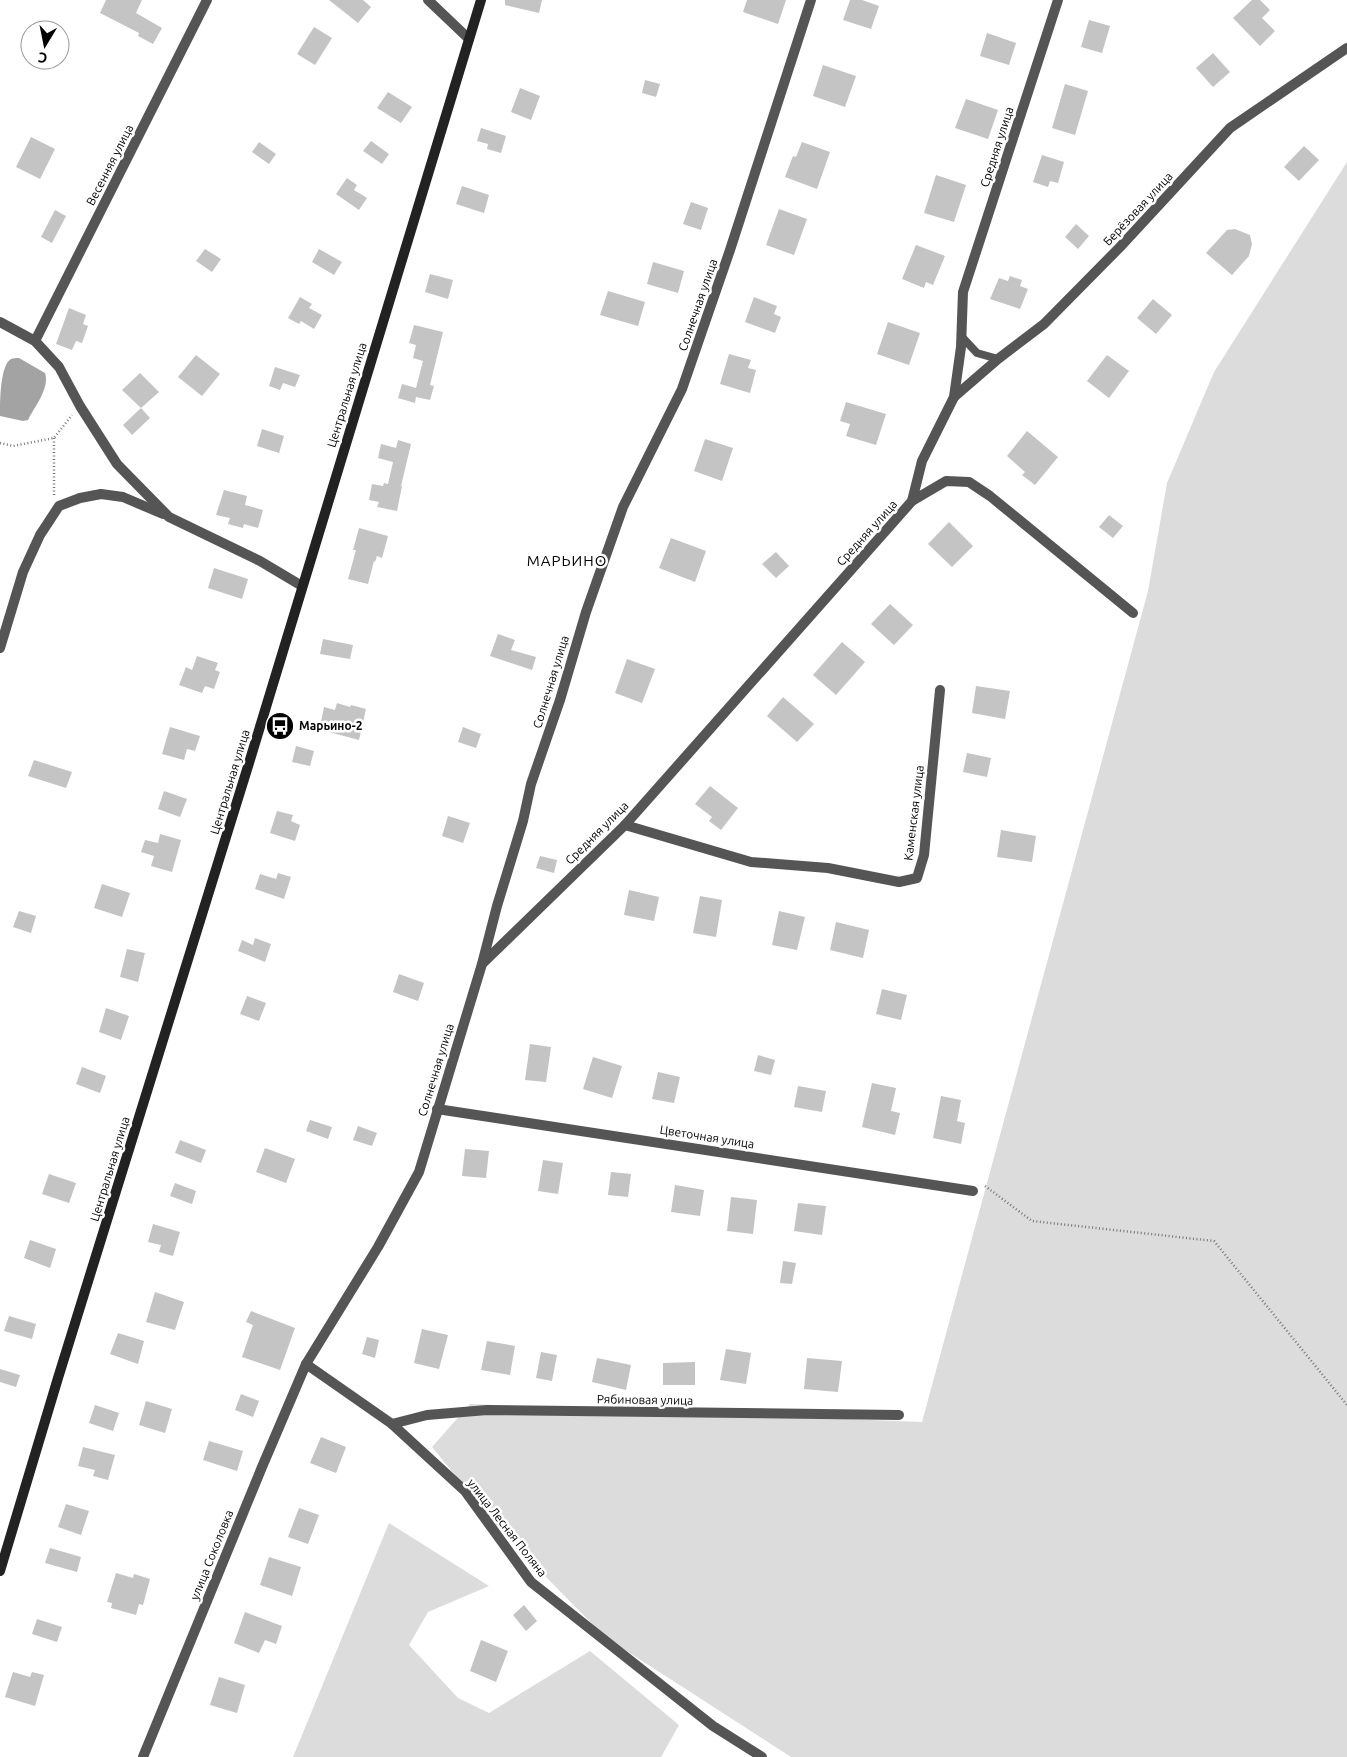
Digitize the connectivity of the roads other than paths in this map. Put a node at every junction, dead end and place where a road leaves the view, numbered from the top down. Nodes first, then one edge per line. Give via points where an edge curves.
1 (207, 0) edge
2 (428, 0) edge
3 (481, 0) edge
4 (811, 0) edge
5 (1058, 0) edge
6 (469, 39) junction
7 (1347, 48) edge
8 (0, 322) edge
9 (962, 338) junction
10 (35, 341) junction
11 (998, 359) junction
12 (954, 397) junction
13 (912, 501) junction
14 (168, 517) junction
15 (302, 586) junction
16 (1132, 613) dead end
17 (0, 648) edge
18 (940, 690) dead end
19 (625, 825) junction
20 (482, 964) junction
21 (437, 1109) junction
22 (973, 1191) dead end
23 (306, 1364) junction
24 (899, 1415) dead end
25 (392, 1424) junction
26 (0, 1571) edge
27 (143, 1757) edge
28 (762, 1757) edge

1 - 10 street, Весенняя улица
2 - 6 street
3 - 6 main road, Центральная улица
4 - 20 street, Солнечная улица via 682,389 623,507 586,612 531,784
5 - 9 street, Средняя улица via 963,292
6 - 15 main road, Центральная улица
7 - 11 street, Берёзовая улица via 1230,128 1044,324
8 - 10 street
9 - 11 lane via 977,353
9 - 12 street, Средняя улица
10 - 14 street via 59,367 117,464
11 - 12 street, Берёзовая улица
12 - 13 street, Средняя улица via 922,461
13 - 16 street via 946,480 969,482
13 - 19 street, Средняя улица
14 - 15 street via 260,560
14 - 17 street via 123,497 100,494 59,506 40,535 23,572
15 - 26 main road, Центральная улица
18 - 19 street, Каменская улица via 924,855 917,878 899,882 828,868 751,862
19 - 20 street, Средняя улица
20 - 21 street, Солнечная улица
21 - 22 street, Цветочная улица
21 - 23 street, Солнечная улица via 419,1172 378,1247
23 - 25 street, улица Лесная Поляна
23 - 27 street, улица Соколовка
24 - 25 street, Рябиновая улица via 487,1410 427,1415
25 - 28 street, улица Лесная Поляна via 465,1491 531,1582 713,1726

